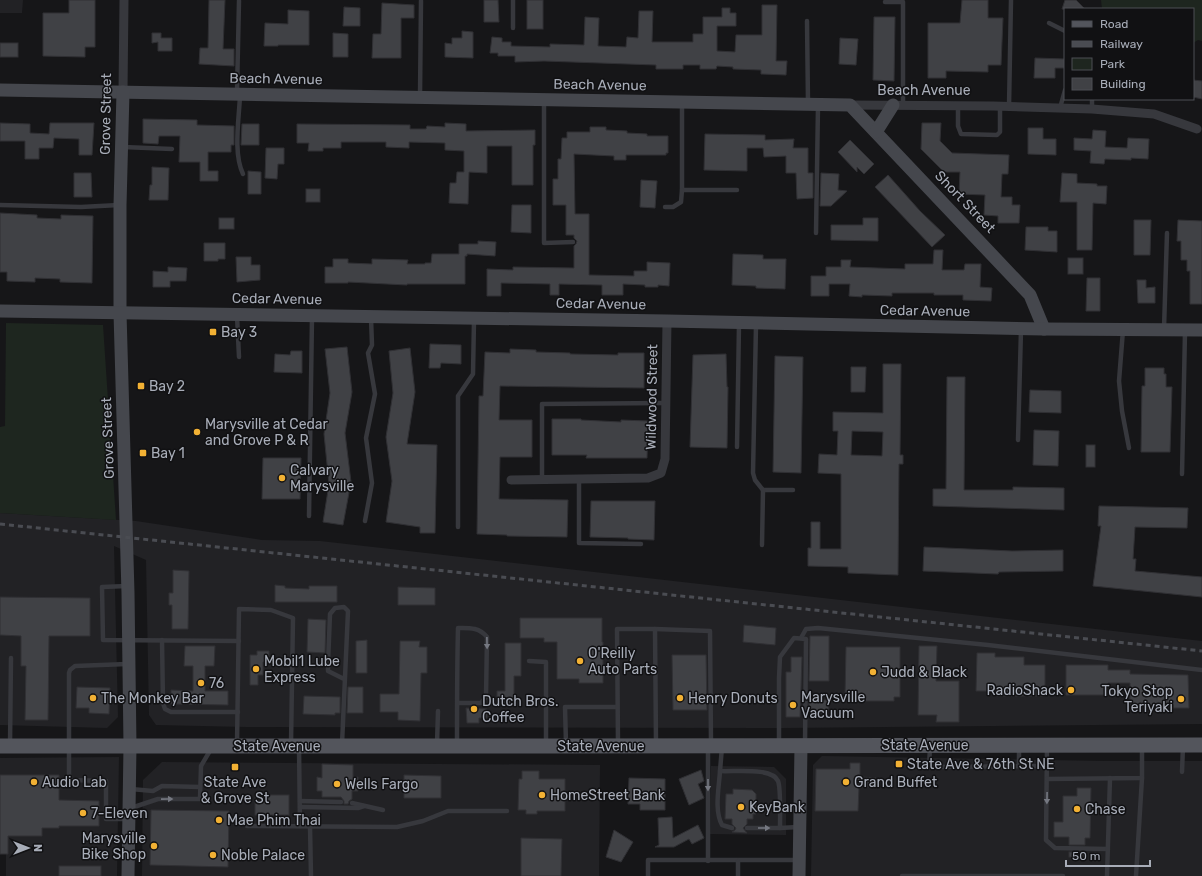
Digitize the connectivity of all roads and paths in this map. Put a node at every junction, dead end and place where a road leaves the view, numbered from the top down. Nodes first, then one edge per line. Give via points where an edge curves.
1 (124, 0) edge
2 (513, 0) edge
3 (1010, 0) edge
4 (239, 1) dead end
5 (421, 1) edge
6 (885, 2) dead end
7 (807, 21) dead end
8 (1049, 23) dead end
9 (513, 28) dead end
10 (1064, 30) edge
11 (0, 90) edge
12 (123, 92) junction
13 (239, 94) junction
14 (1064, 94) edge
15 (420, 97) junction
16 (544, 100) junction
17 (1092, 100) edge
18 (682, 102) junction
19 (813, 104) junction
20 (850, 105) junction
21 (898, 105) junction
22 (958, 106) junction
23 (1004, 106) junction
24 (1060, 108) junction
25 (1092, 110) junction
26 (1197, 129) dead end
27 (876, 132) junction
28 (122, 146) junction
29 (172, 149) dead end
30 (243, 174) dead end
31 (682, 190) junction
32 (737, 190) dead end
33 (0, 205) edge
34 (120, 205) junction
35 (665, 207) dead end
36 (816, 233) dead end
37 (1167, 233) dead end
38 (573, 242) dead end
39 (0, 311) edge
40 (120, 313) junction
41 (237, 315) junction
42 (312, 316) junction
43 (371, 317) junction
44 (474, 318) junction
45 (666, 321) junction
46 (739, 322) junction
47 (756, 323) junction
48 (1021, 329) junction
49 (1044, 329) junction
50 (1123, 330) junction
51 (1164, 330) junction
52 (1185, 330) junction
53 (1202, 330) edge
54 (239, 357) dead end
55 (666, 403) junction
56 (1018, 440) dead end
57 (738, 447) dead end
58 (1129, 448) dead end
59 (1182, 474) dead end
60 (579, 479) junction
61 (511, 480) dead end
62 (542, 480) junction
63 (763, 490) junction
64 (793, 490) dead end
65 (309, 516) dead end
66 (365, 521) dead end
67 (458, 528) dead end
68 (641, 544) dead end
69 (762, 545) dead end
70 (128, 586) junction
71 (655, 629) junction
72 (801, 638) junction
73 (129, 639) junction
74 (162, 640) junction
75 (239, 640) junction
76 (11, 658) dead end
77 (528, 661) dead end
78 (129, 664) junction
79 (1202, 670) edge
80 (344, 678) junction
81 (457, 703) junction
82 (618, 707) junction
83 (438, 711) dead end
84 (238, 712) junction
85 (1202, 744) edge
86 (930, 745) junction
87 (1020, 745) junction
88 (1047, 745) junction
89 (1142, 745) junction
90 (1183, 745) junction
91 (5, 746) edge
92 (69, 746) junction
93 (130, 746) junction
94 (213, 746) junction
95 (237, 746) junction
96 (295, 746) junction
97 (342, 746) junction
98 (437, 746) junction
99 (457, 746) junction
100 (546, 746) junction
101 (566, 746) junction
102 (618, 746) junction
103 (656, 746) junction
104 (713, 746) junction
105 (779, 746) junction
106 (803, 746) junction
107 (1019, 766) junction
108 (1047, 766) junction
109 (720, 771) junction
110 (1182, 772) dead end
111 (1110, 778) junction
112 (1142, 778) junction
113 (1047, 779) junction
114 (200, 787) junction
115 (130, 788) junction
116 (300, 801) junction
117 (341, 802) dead end
118 (352, 803) dead end
119 (364, 806) junction
120 (300, 807) junction
121 (383, 810) dead end
122 (507, 811) dead end
123 (129, 814) junction
124 (247, 826) dead end
125 (300, 826) junction
126 (310, 826) junction
127 (800, 827) junction
128 (732, 828) dead end
129 (747, 828) dead end
130 (780, 828) junction
131 (1108, 849) junction
132 (799, 860) junction
133 (708, 861) junction
134 (738, 861) junction
135 (128, 876) edge
136 (311, 876) edge
137 (648, 876) edge
138 (738, 876) edge
139 (799, 876) edge
140 (902, 876) edge
141 (1063, 876) edge
142 (1107, 876) edge
143 (1136, 876) edge

1 - 12 street, Grove Street
2 - 9 lane
3 - 23 lane
4 - 13 lane
5 - 15 lane
6 - 21 lane via 903,2
7 - 19 lane
8 - 10 lane
11 - 12 street, Beach Avenue
12 - 13 street, Beach Avenue
12 - 28 street, Grove Street
13 - 15 street, Beach Avenue
13 - 30 lane via 239,167
14 - 24 lane
15 - 16 street, Beach Avenue
16 - 18 street, Beach Avenue
16 - 38 lane via 544,243
17 - 25 lane
18 - 19 street, Beach Avenue
18 - 31 lane
19 - 20 street, Beach Avenue
19 - 36 lane
20 - 21 street, Beach Avenue
20 - 27 street, Short Street
21 - 22 street, Beach Avenue
21 - 27 street
22 - 23 street, Beach Avenue
22 - 23 lane via 958,126 961,134 997,135 1000,132
23 - 24 street, Beach Avenue
24 - 25 street, Beach Avenue
25 - 26 street, Beach Avenue via 1154,114
27 - 49 street, Short Street via 1030,294
28 - 29 lane
28 - 34 street, Grove Street
31 - 32 lane
31 - 35 lane via 681,202 673,207
33 - 34 lane
34 - 40 street, Grove Street
37 - 51 lane
39 - 40 street, Cedar Avenue
40 - 41 street, Cedar Avenue
40 - 70 street, Grove Street
41 - 42 street, Cedar Avenue
41 - 54 lane
42 - 43 street, Cedar Avenue
42 - 65 lane
43 - 44 street, Cedar Avenue
43 - 66 lane via 372,345 368,353 375,394 366,438 372,483
44 - 45 street, Cedar Avenue
44 - 67 lane via 473,374 458,396
45 - 46 street, Cedar Avenue
45 - 55 street, Wildwood Street
46 - 47 street, Cedar Avenue
46 - 57 lane
47 - 48 street, Cedar Avenue
47 - 63 lane via 753,473
48 - 49 street, Cedar Avenue
48 - 56 lane
49 - 50 street, Cedar Avenue
50 - 51 street, Cedar Avenue
50 - 58 lane via 1119,381
51 - 52 street, Cedar Avenue
52 - 53 street, Cedar Avenue
52 - 59 lane
55 - 60 street, Wildwood Street via 665,459 661,473 648,478
55 - 62 lane via 542,404
60 - 62 street
60 - 68 lane via 579,543
61 - 62 street
63 - 64 lane
63 - 69 lane
70 - 73 street, Grove Street
70 - 73 lane via 102,587 103,640
71 - 82 lane via 617,629
71 - 103 lane
71 - 104 lane via 710,631
72 - 79 lane via 806,629 818,628
72 - 105 lane via 794,638 780,658
72 - 106 lane via 806,638
73 - 74 lane
73 - 78 street, Grove Street
74 - 75 lane
74 - 84 lane via 165,709 171,712
75 - 84 lane
75 - 96 lane via 239,608 271,610 293,618
76 - 91 lane
77 - 100 lane via 546,662
78 - 92 lane via 75,666 70,670
78 - 93 street, Grove Street
80 - 80 lane via 328,671 330,614 335,608 344,607 348,611
80 - 97 lane
81 -> 81 lane via 458,628 475,628 487,637 486,697 481,702
81 - 99 lane
82 - 101 lane via 566,707
82 - 102 lane
83 - 98 lane
84 - 95 lane
85 - 90 main road, State Avenue
86 - 87 main road, State Avenue
86 - 106 main road, State Avenue
86 - 107 lane via 929,767
87 - 88 main road, State Avenue
87 - 107 lane
88 - 89 main road, State Avenue
88 - 108 lane
89 - 90 main road, State Avenue
89 - 112 lane
90 - 110 lane
91 - 92 main road, State Avenue
92 - 93 main road, State Avenue
92 - 123 lane via 69,780 106,781 106,819
93 - 94 main road, State Avenue
93 - 115 street, Grove Street
94 - 95 main road, State Avenue
94 - 114 lane via 201,766
95 - 96 main road, State Avenue
96 - 97 main road, State Avenue
96 - 116 lane
97 - 98 main road, State Avenue
98 - 99 main road, State Avenue
99 - 100 main road, State Avenue
100 - 101 main road, State Avenue
101 - 102 main road, State Avenue
102 - 103 main road, State Avenue
103 - 104 main road, State Avenue
104 - 105 main road, State Avenue
104 - 109 lane
104 -> 133 lane
105 - 106 main road, State Avenue
106 - 127 street
107 - 108 lane
108 - 113 lane
109 - 128 lane via 719,820 722,825
109 - 130 lane via 766,772 773,775 779,782
111 - 112 lane
111 - 113 lane
111 - 131 lane
112 - 143 lane
113 -> 131 lane via 1046,840 1055,848
114 - 115 lane via 162,786 153,791
123 -> 114 lane via 158,799 200,799
115 - 123 street, Grove Street
116 - 117 lane
116 - 120 lane
118 - 119 lane
119 - 120 lane
119 - 121 lane
120 - 125 lane
122 - 126 lane via 448,812 397,827
123 - 135 street, Grove Street
124 - 125 lane
125 - 126 lane
126 - 136 lane
127 - 130 lane
127 - 132 street
129 -> 130 lane
131 - 142 lane
132 - 134 lane
132 - 139 street
133 - 134 lane
133 - 137 lane via 648,860
134 - 138 lane
140 - 141 lane

